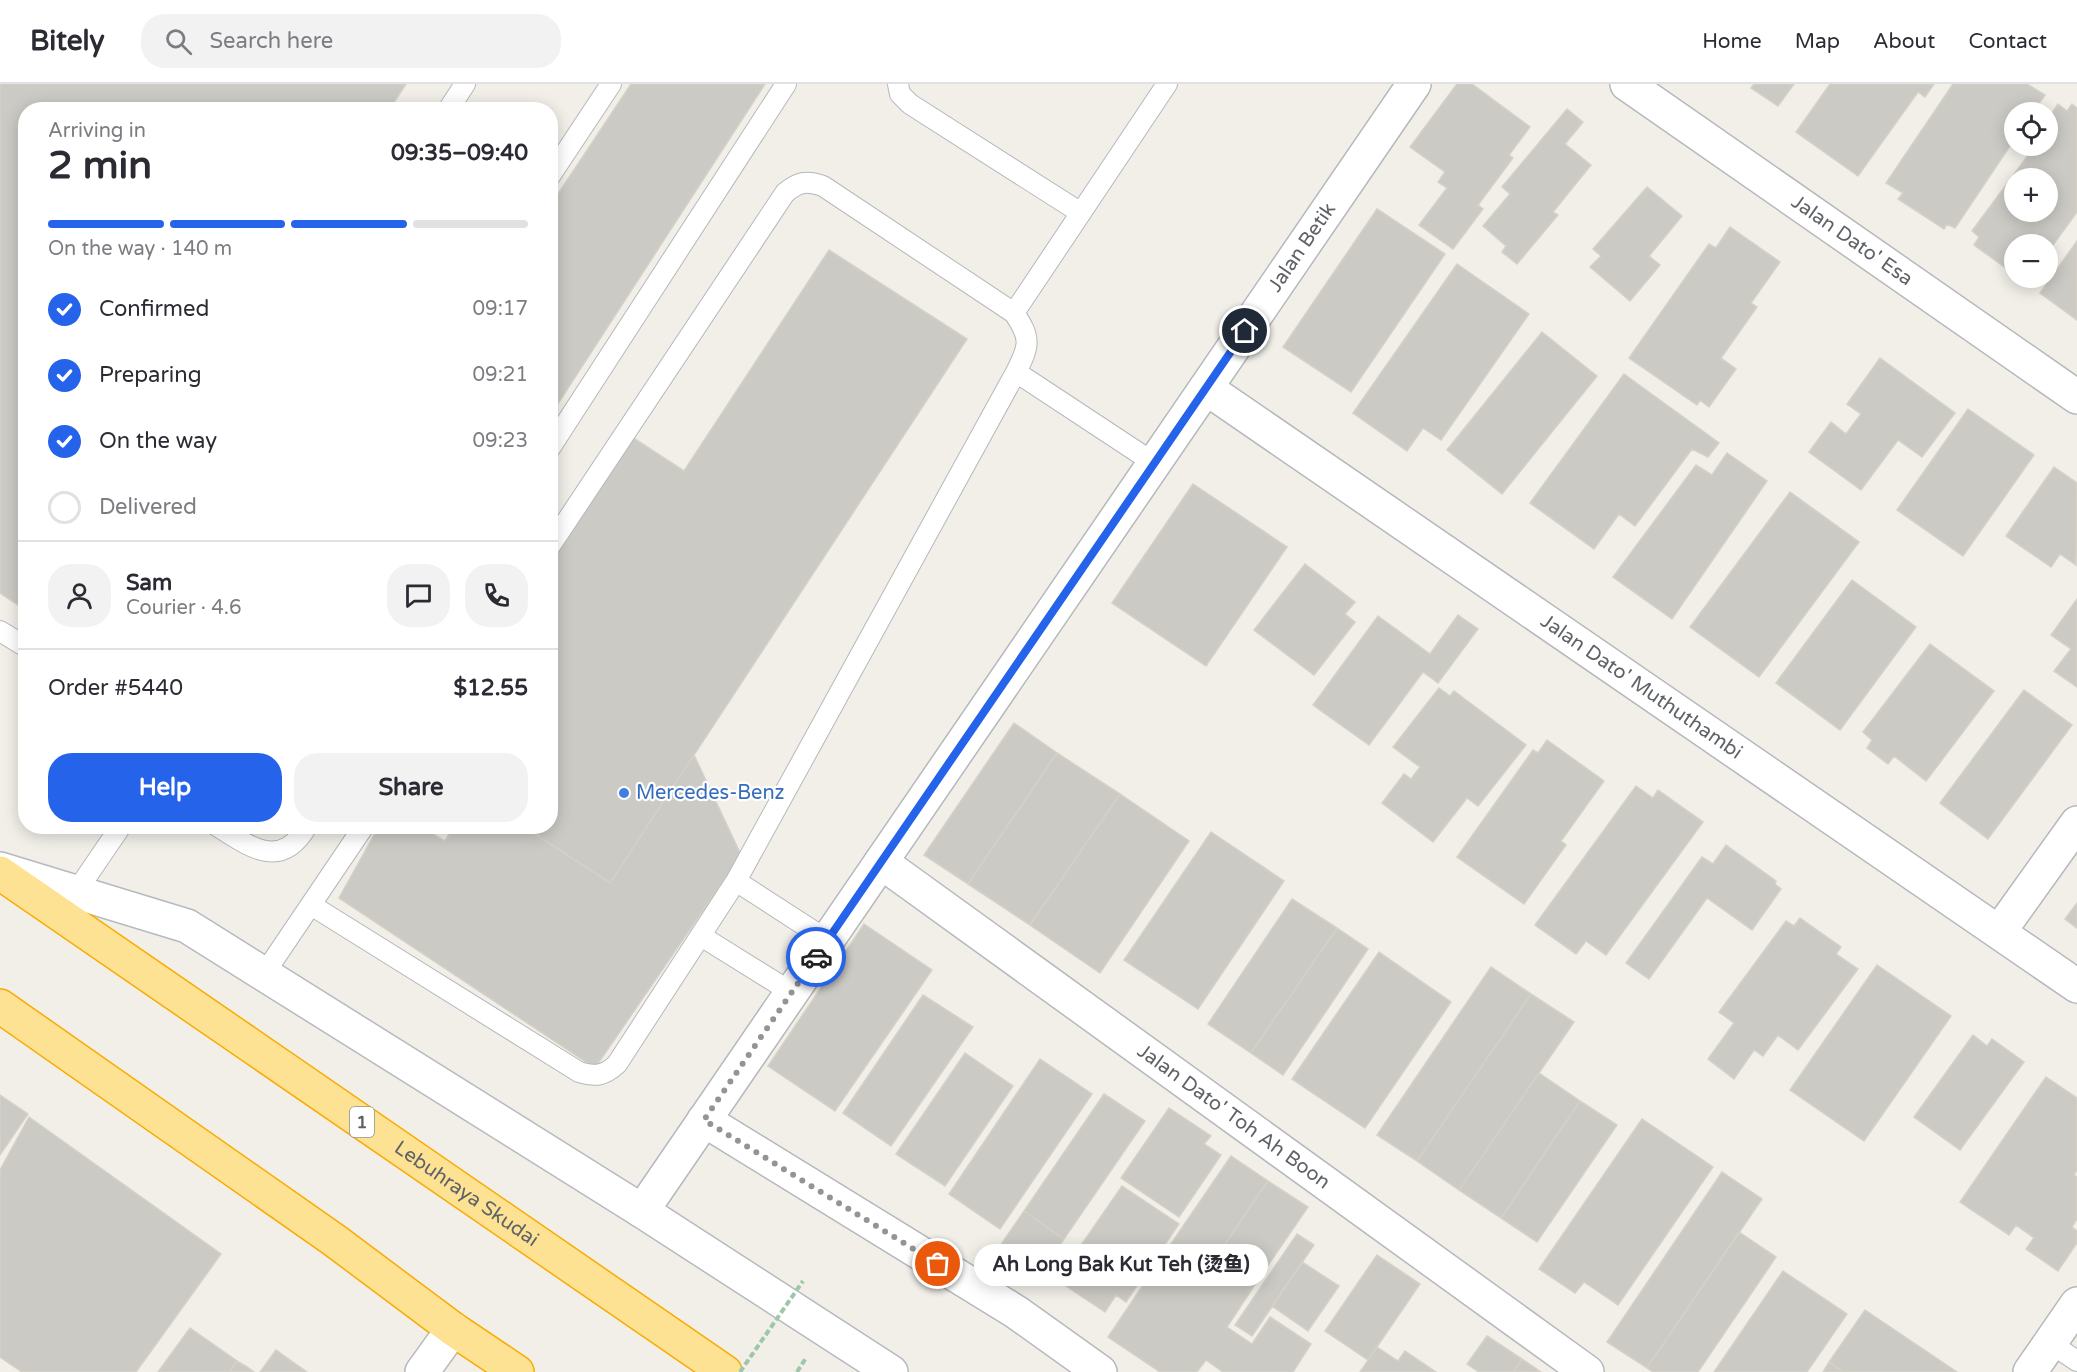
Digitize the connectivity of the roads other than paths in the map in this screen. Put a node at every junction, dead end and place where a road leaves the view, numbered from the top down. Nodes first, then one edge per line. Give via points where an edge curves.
1 (465, 84) edge
2 (611, 84) edge
3 (786, 84) edge
4 (898, 84) edge
5 (1167, 84) edge
6 (1414, 84) edge
7 (1627, 84) edge
8 (453, 102) edge
9 (558, 164) edge
10 (1081, 213) junction
11 (1014, 313) junction
12 (1016, 372) junction
13 (1206, 388) junction
14 (2077, 397) edge
15 (558, 436) edge
16 (1154, 463) junction
17 (558, 534) edge
18 (0, 631) edge
19 (18, 643) edge
20 (2077, 823) edge
21 (116, 834) edge
22 (230, 834) edge
23 (302, 834) edge
24 (359, 834) edge
25 (881, 862) junction
26 (0, 871) edge
27 (736, 881) junction
28 (76, 892) junction
29 (311, 905) junction
30 (1999, 932) junction
31 (701, 936) junction
32 (827, 940) junction
33 (264, 974) junction
34 (2077, 986) edge
35 (791, 992) junction
36 (0, 1006) edge
37 (704, 1120) junction
38 (642, 1211) junction
39 (2077, 1304) edge
40 (453, 1329) junction
41 (2050, 1343) junction
42 (2077, 1361) edge
43 (422, 1372) edge
44 (517, 1372) edge
45 (725, 1372) edge
46 (891, 1372) edge
47 (1100, 1372) edge
48 (1587, 1372) edge
49 (2030, 1372) edge

1 - 8 lane
2 - 9 lane
3 - 15 lane
4 - 10 lane via 900,94 910,104
5 - 10 lane
6 - 13 street, Jalan Betik
7 - 14 street, Jalan Dato' Esa
10 - 11 lane
11 - 12 lane via 1027,333 1026,352
11 - 17 lane via 823,186 810,181 796,184 785,193
12 - 16 lane
12 - 27 lane
13 - 16 street, Jalan Betik
13 - 30 street, Jalan Dato' Muthuthambi
16 - 25 street, Jalan Betik
18 - 19 lane
20 - 30 street
21 - 28 lane
22 - 23 lane via 255,850 270,852 287,849
24 - 29 lane
25 - 32 street, Jalan Betik
25 - 48 street, Jalan Dato' Toh Ah Boon
26 - 28 street
26 - 45 highway, Lebuhraya Skudai / 1
27 - 31 lane
27 - 32 lane
28 - 33 street via 187,926
29 - 31 lane via 579,1072 592,1076 607,1073 617,1064
29 - 33 lane
30 - 34 street, Jalan Dato' Muthuthambi
31 - 35 lane
32 - 35 street, Jalan Betik
33 - 38 street
35 - 37 street, Jalan Betik
36 - 40 highway via 334,1240
37 - 38 street, Jalan Betik
37 - 47 street via 1016,1312
38 - 46 street
39 - 41 street
40 - 43 street
40 - 44 highway
41 - 42 lane
41 - 49 street

